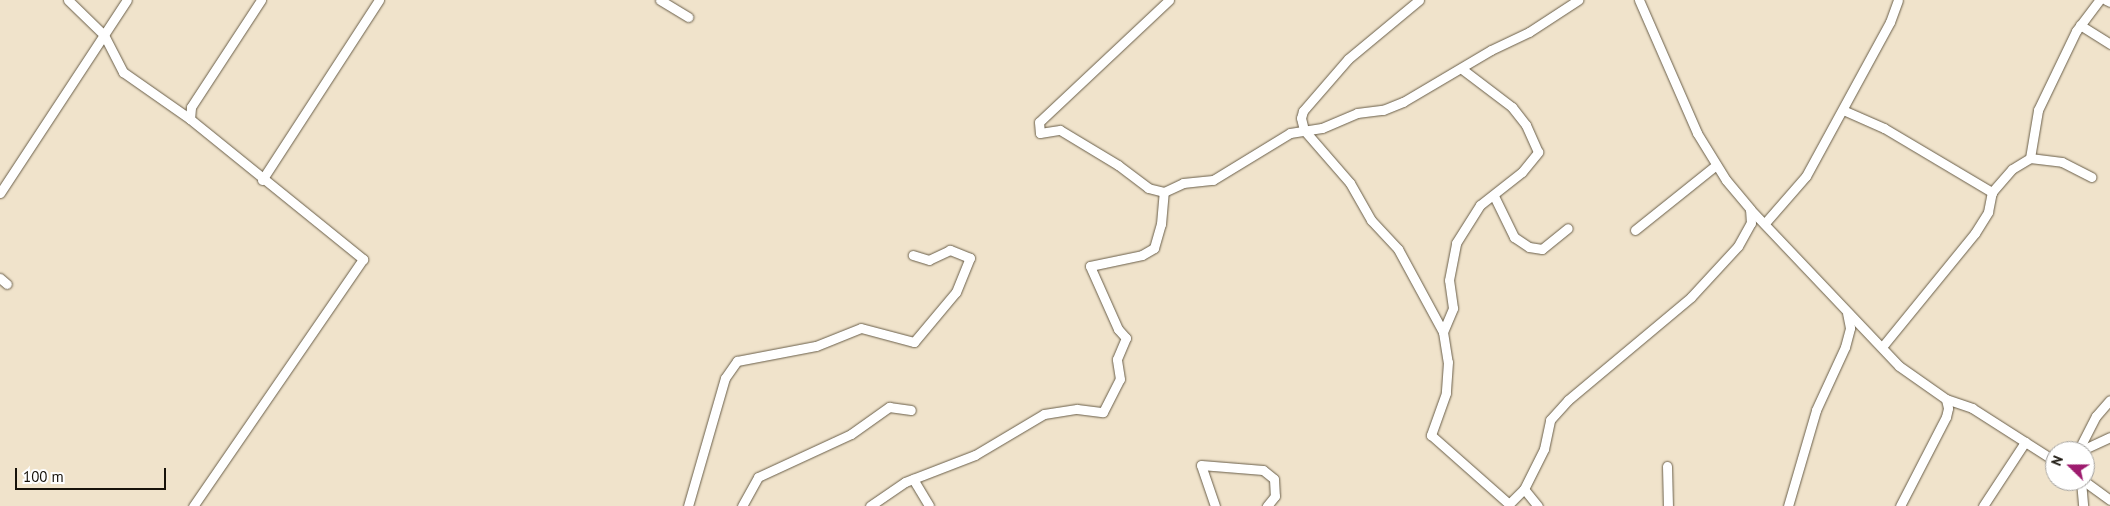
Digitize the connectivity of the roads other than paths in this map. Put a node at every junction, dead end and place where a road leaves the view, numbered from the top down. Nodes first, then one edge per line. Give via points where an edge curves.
1 (68, 0) edge
2 (126, 0) edge
3 (261, 0) edge
4 (378, 0) edge
5 (660, 0) edge
6 (1169, 0) edge
7 (1419, 0) edge
8 (1578, 0) edge
9 (1639, 0) edge
10 (1898, 0) edge
11 (2098, 0) edge
12 (2106, 0) edge
13 (2110, 2) edge
14 (688, 17) dead end
15 (2080, 25) junction
16 (104, 35) junction
17 (2110, 44) edge
18 (1462, 69) junction
19 (1843, 110) junction
20 (190, 119) junction
21 (1304, 130) junction
22 (2030, 158) junction
23 (1716, 166) junction
24 (2091, 177) dead end
25 (262, 180) junction
26 (1164, 192) junction
27 (1992, 192) junction
28 (0, 193) edge
29 (1494, 196) junction
30 (1750, 209) junction
31 (1765, 223) junction
32 (1568, 228) dead end
33 (1635, 230) dead end
34 (913, 255) dead end
35 (1847, 313) junction
36 (1442, 332) junction
37 (1882, 347) junction
38 (1946, 399) junction
39 (2110, 400) edge
40 (911, 410) dead end
41 (2110, 437) edge
42 (2084, 441) edge
43 (2025, 442) junction
44 (2095, 444) edge
45 (2045, 455) edge
46 (1667, 466) dead end
47 (913, 479) junction
48 (1524, 489) junction
49 (2095, 489) edge
50 (2083, 491) edge
51 (2110, 500) edge
52 (1508, 505) edge
53 (194, 506) edge
54 (688, 506) edge
55 (742, 506) edge
56 (870, 506) edge
57 (929, 506) edge
58 (1215, 506) edge
59 (1267, 506) edge
60 (1538, 506) edge
61 (1668, 506) edge
62 (1788, 506) edge
63 (1900, 506) edge
64 (1983, 506) edge
65 (2083, 506) edge

1 - 16 street
2 - 16 street
3 - 20 street via 191,107
4 - 25 street
5 - 14 street
6 - 26 street via 1039,122 1040,133 1060,130 1118,165 1148,188
7 - 21 street via 1334,73 1303,111
8 - 18 street
9 - 23 street via 1697,133
10 - 19 street via 1890,22
11 - 15 street
12 - 13 street
15 - 17 street
15 - 22 street via 2038,110
16 - 20 street via 123,72
16 - 28 street
18 - 21 street via 1383,110 1368,110 1322,128
18 - 29 street via 1512,107 1526,125 1538,152
19 - 27 street via 1884,128
19 - 31 street via 1806,176
20 - 25 street
21 - 26 street via 1290,133 1213,180 1183,183
21 - 36 street via 1350,184 1371,220 1398,249
22 - 24 street via 2062,162
22 - 27 street via 2012,169
23 - 30 street
23 - 33 street
25 - 53 street via 363,259
26 - 47 street via 1162,224 1154,248 1142,255 1090,266 1118,329 1126,338 1117,359 1120,379 1103,412 1077,409 1044,414 975,455
27 - 37 street via 1988,212 1975,233
29 - 32 street via 1514,237 1529,247 1542,249
29 - 36 street via 1480,205 1453,249 1449,280 1453,308
30 - 31 street
30 - 48 street via 1751,223 1738,246 1691,297 1568,400 1550,420 1544,449
31 - 35 street
34 - 54 street via 929,260 950,250 970,258 956,292 914,342 860,328 816,346 736,361 724,378
35 - 37 street
35 - 62 street via 1850,328 1846,347 1816,410
36 - 52 street via 1448,362 1446,393 1431,435
37 - 38 street via 1899,366
38 - 43 street via 1972,408
38 - 63 street via 1946,417
39 - 42 street via 2096,416
40 - 55 street via 889,407 851,434 758,477
41 - 44 street
43 - 45 street
43 - 64 street
46 - 61 street
47 - 56 street
47 - 57 street
48 - 52 street
48 - 60 street
49 - 51 street
50 - 65 street
58 - 59 street via 1201,466 1263,470 1274,480 1275,496

